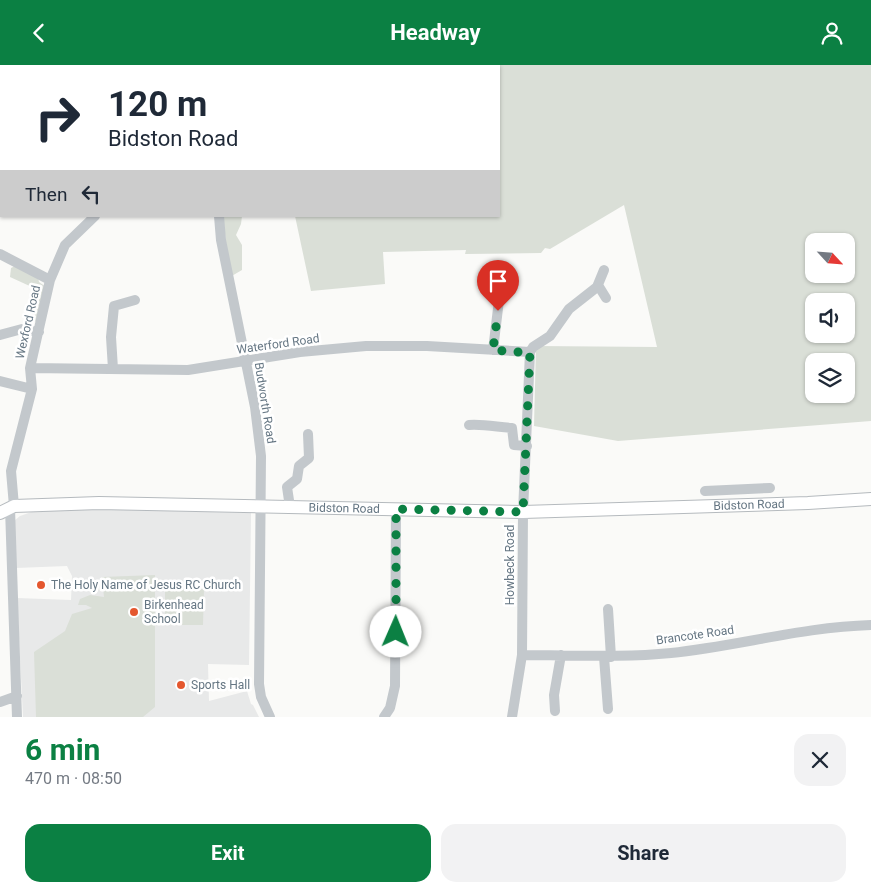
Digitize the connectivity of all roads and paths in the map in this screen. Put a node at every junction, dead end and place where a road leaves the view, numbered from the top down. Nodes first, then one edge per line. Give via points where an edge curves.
1 (94, 217) edge
2 (220, 217) edge
3 (0, 255) edge
4 (604, 269) dead end
5 (50, 280) junction
6 (598, 285) junction
7 (500, 292) dead end
8 (606, 298) dead end
9 (135, 300) dead end
10 (39, 331) junction
11 (0, 335) edge
12 (493, 350) junction
13 (530, 353) junction
14 (246, 361) junction
15 (30, 368) junction
16 (113, 369) junction
17 (0, 381) edge
18 (32, 389) junction
19 (470, 425) dead end
20 (308, 434) dead end
21 (527, 446) junction
22 (770, 488) dead end
23 (738, 489) junction
24 (705, 491) dead end
25 (871, 499) edge
26 (739, 505) junction
27 (260, 506) junction
28 (290, 507) junction
29 (8, 509) edge
30 (396, 509) junction
31 (523, 512) junction
32 (608, 609) dead end
33 (871, 625) edge
34 (522, 655) junction
35 (561, 655) junction
36 (608, 657) junction
37 (17, 696) junction
38 (0, 702) edge
39 (608, 709) dead end
40 (554, 711) dead end
41 (17, 717) edge
42 (270, 717) edge
43 (384, 717) edge
44 (512, 717) edge

1 - 5 street, Wexford Road via 65,245
2 - 14 street, Budworth Road
3 - 5 street
4 - 6 street
5 - 10 street, Wexford Road
6 - 8 street
6 - 13 street via 569,309 550,336 533,347
7 - 12 street
9 - 16 street via 114,307 111,337
10 - 11 street via 22,329
10 - 15 street, Wexford Road
12 - 13 street, Waterford Road
12 - 14 street, Waterford Road via 427,345 366,347 300,352
13 - 21 street, Howbeck Road
14 - 16 street, Waterford Road via 188,369
14 - 27 street, Budworth Road via 261,456
15 - 16 street, Waterford Road
15 - 18 street, Wexford Road
17 - 18 street
18 - 29 street, Wexford Road via 11,471
19 - 21 street via 512,428 514,445
20 - 28 street via 308,458 300,466 297,479 288,487
21 - 31 street, Howbeck Road
22 - 23 street
23 - 24 street
23 - 26 street
25 - 26 main road, Bidston Road
26 - 31 main road, Bidston Road
27 - 28 main road, Bidston Road
27 - 29 main road, Bidston Road via 104,503
27 - 42 street, Budworth Road via 259,684
28 - 30 main road, Bidston Road
29 - 37 street, Wexford Road
30 - 31 main road, Bidston Road
30 - 43 street via 395,686 390,708
31 - 34 street, Howbeck Road
32 - 36 street
33 - 36 street, Brancote Road via 672,653
34 - 35 street, Brancote Road
34 - 44 street, Howbeck Road
35 - 36 street, Brancote Road
35 - 40 street
36 - 39 street
37 - 38 street
37 - 41 street, Wexford Road

